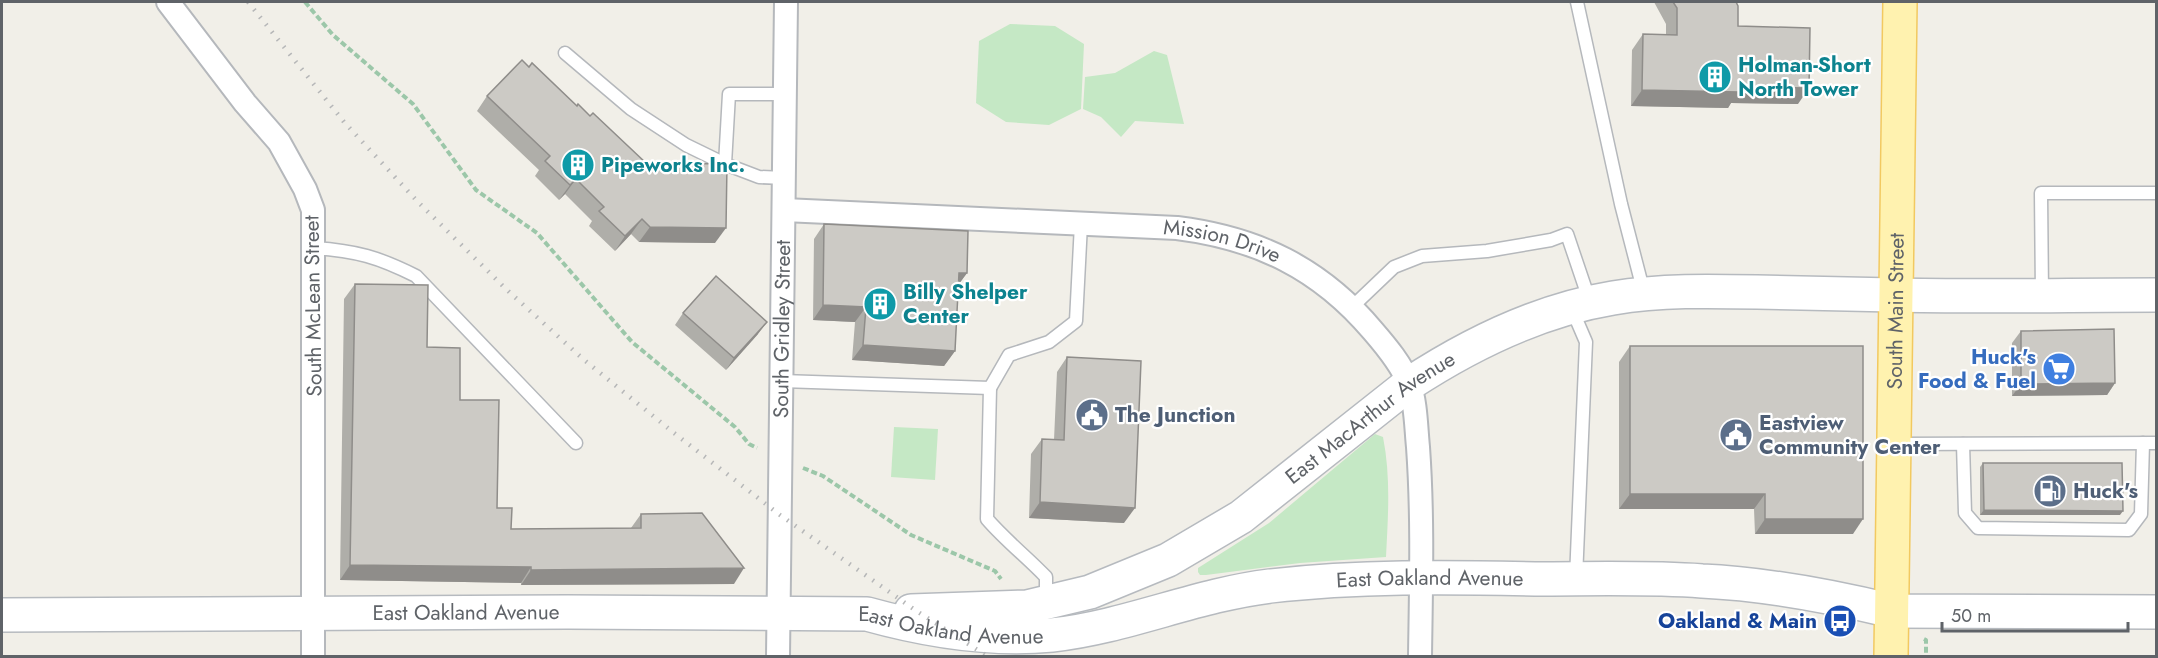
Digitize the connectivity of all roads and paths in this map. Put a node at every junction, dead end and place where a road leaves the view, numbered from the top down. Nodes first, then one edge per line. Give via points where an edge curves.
1 (168, 2) edge
2 (305, 2) edge
3 (786, 2) edge
4 (1577, 2) edge
5 (1900, 2) edge
6 (565, 53) dead end
7 (785, 94) junction
8 (725, 164) junction
9 (784, 178) junction
10 (2157, 193) edge
11 (784, 210) junction
12 (1082, 224) junction
13 (314, 248) junction
14 (1644, 294) junction
15 (1898, 295) junction
16 (2042, 295) junction
17 (2157, 295) edge
18 (1581, 305) junction
19 (1351, 308) junction
20 (782, 381) junction
21 (1409, 384) junction
22 (990, 388) junction
23 (576, 443) dead end
24 (2143, 443) junction
25 (2157, 443) edge
26 (1895, 444) junction
27 (1964, 444) junction
28 (781, 459) junction
29 (1421, 577) junction
30 (1576, 579) junction
31 (1036, 604) junction
32 (2157, 612) edge
33 (314, 614) junction
34 (779, 614) junction
35 (867, 614) junction
36 (2, 615) edge
37 (1899, 636) edge
38 (313, 657) edge
39 (778, 657) edge
40 (1420, 657) edge
41 (1926, 657) edge

1 - 13 street, South McLean Street via 279,142 313,210
2 - 28 path via 333,35 413,104 476,190 537,233 632,342 735,427 749,444
3 - 7 street, South Gridley Street
4 - 14 lane
5 - 15 main road, South Main Street
6 - 8 lane via 631,109 686,145
7 - 8 lane via 729,94
7 - 9 street, South Gridley Street
8 - 9 lane via 759,177
9 - 11 street, South Gridley Street
10 - 16 lane via 2041,193
11 - 12 street, Mission Drive
11 - 20 street, South Gridley Street
12 - 19 street, Mission Drive via 1177,228 1230,237 1305,269
12 - 22 lane via 1076,321 1049,342 1010,355
13 - 23 lane via 350,250 385,260 417,276
13 - 33 street, South McLean Street
14 - 15 main road, East MacArthur Avenue via 1693,291
14 - 18 main road, East MacArthur Avenue
15 - 16 main road, East MacArthur Avenue
15 - 26 main road, South Main Street
16 - 17 main road, East MacArthur Avenue
18 - 19 lane via 1567,234 1487,251 1422,256 1394,267
18 - 21 main road, East MacArthur Avenue via 1538,318 1475,346
18 - 30 lane via 1586,342
19 - 21 street, Mission Drive via 1381,340
20 - 22 lane
20 - 28 street, South Gridley Street
21 - 29 street, Mission Drive via 1422,497
21 - 31 main road, East MacArthur Avenue via 1241,518 1206,540 1130,577 1090,592
22 - 31 lane via 987,519 1046,577
24 - 25 lane
24 - 27 lane
24 - 27 lane via 2141,514 2129,530 1978,528 1965,513
26 - 27 lane
26 - 37 main road, South Main Street
28 - 31 path via 823,476 912,535 995,571
28 - 34 street, South Gridley Street
29 - 30 main road, East Oakland Avenue
29 - 35 main road, East Oakland Avenue via 1239,591 1053,635 1003,638 952,633
29 - 40 street, Mission Drive
30 - 37 main road, East Oakland Avenue via 1702,581 1780,589 1853,602
31 - 35 main road, East MacArthur Avenue
32 - 37 main road, East Oakland Avenue via 1938,612
33 - 34 main road, East Oakland Avenue
33 - 36 main road, East Oakland Avenue
33 - 38 street, South McLean Street
34 - 35 main road, East Oakland Avenue
34 - 39 street, South Gridley Street
37 - 41 path via 1926,640

